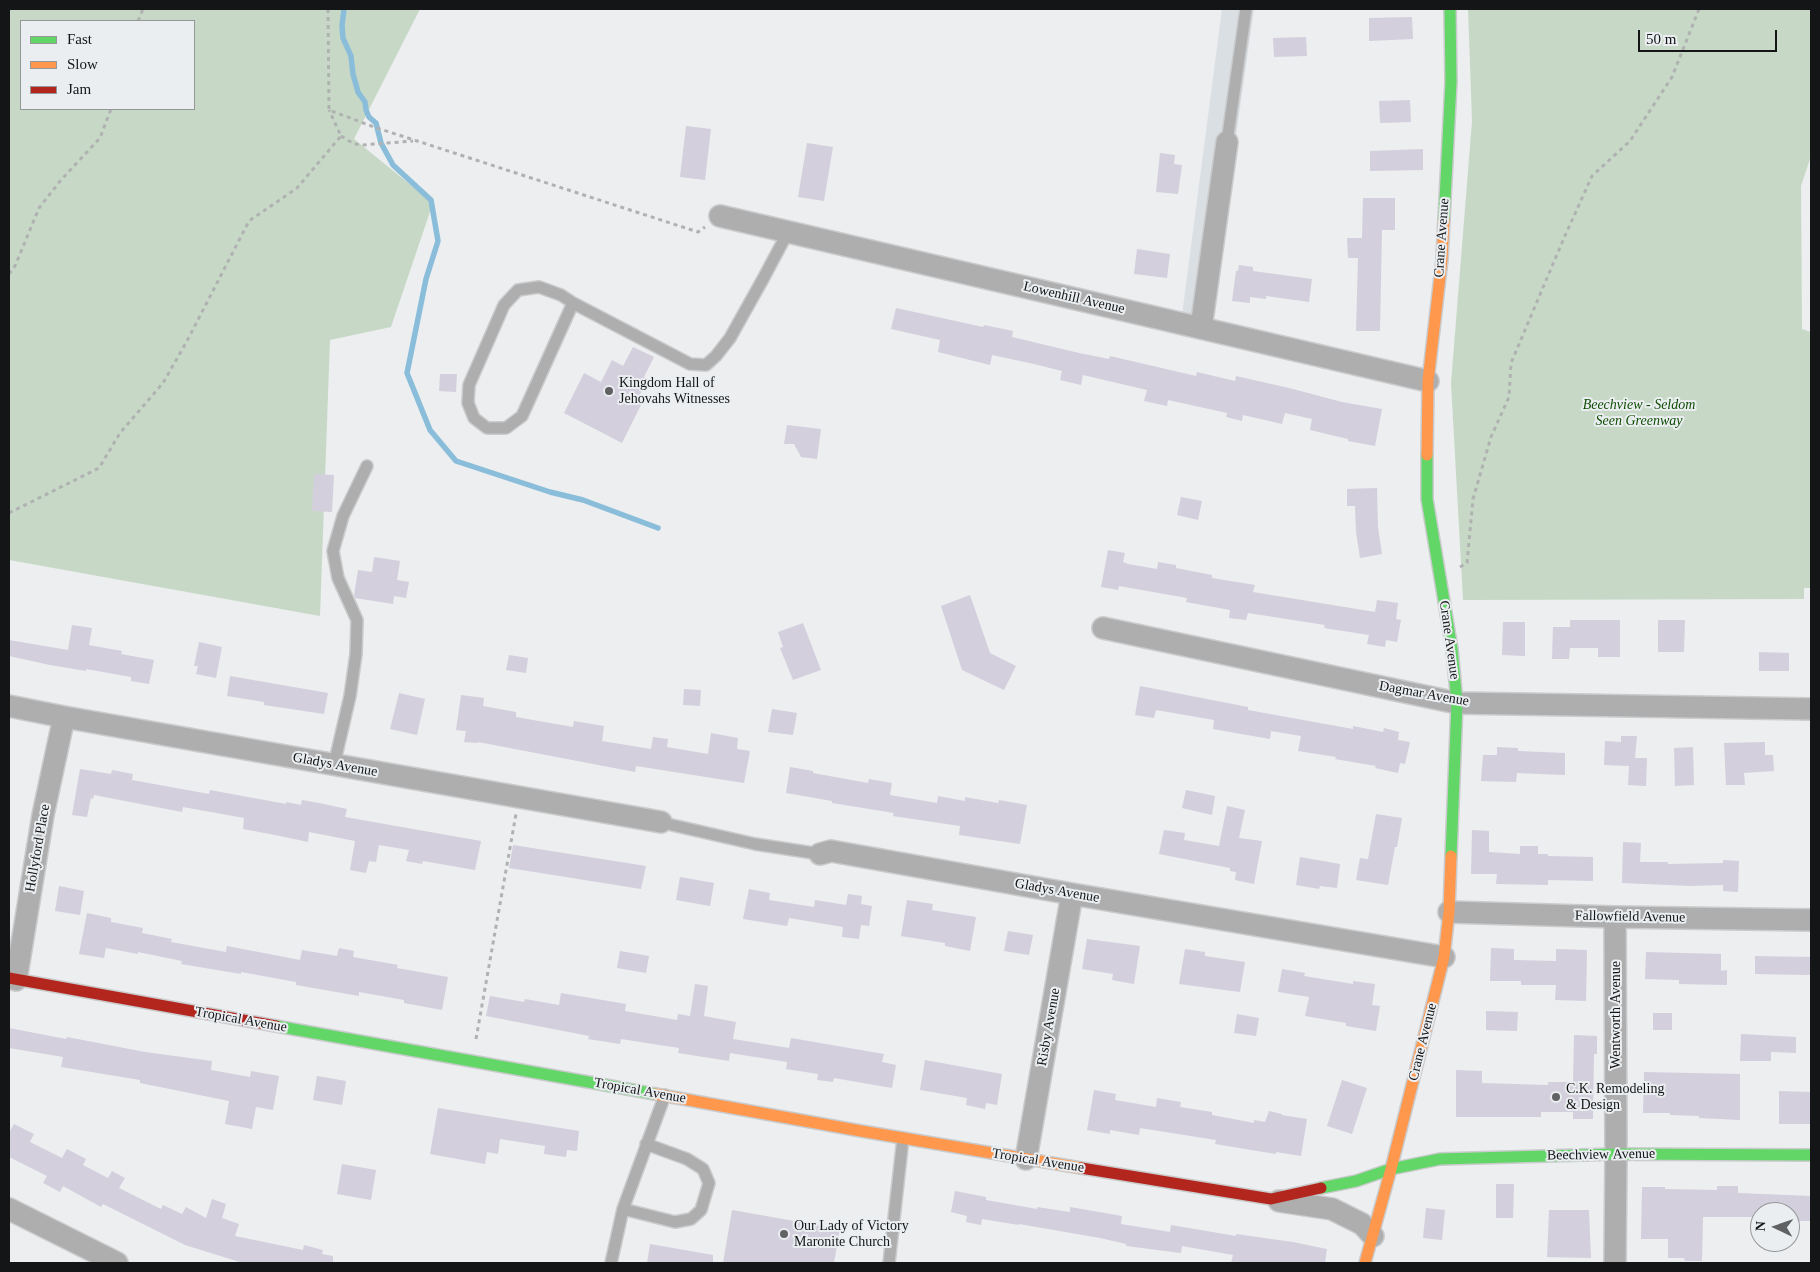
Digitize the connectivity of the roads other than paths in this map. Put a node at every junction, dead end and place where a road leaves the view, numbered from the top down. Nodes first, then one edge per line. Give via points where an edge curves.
1 (1246, 9) edge
2 (1450, 9) edge
3 (1227, 142) joint
4 (720, 216) road end
5 (788, 232) junction
6 (573, 303) junction
7 (1201, 328) junction
8 (1428, 381) junction
9 (367, 466) dead end
10 (1103, 628) dead end
11 (1457, 703) junction
12 (9, 706) edge
13 (1811, 709) edge
14 (64, 717) junction
15 (334, 765) junction
16 (666, 823) joint
17 (820, 854) joint
18 (1072, 894) junction
19 (1449, 912) junction
20 (1615, 917) junction
21 (1811, 920) edge
22 (1444, 956) junction
23 (12, 979) edge
24 (665, 1095) junction
25 (903, 1138) junction
26 (646, 1144) junction
27 (1616, 1154) junction
28 (1811, 1155) edge
29 (1026, 1159) junction
30 (1392, 1168) junction
31 (1271, 1199) junction
32 (9, 1209) edge
33 (623, 1209) junction
34 (1373, 1236) junction
35 (117, 1263) edge
36 (612, 1263) edge
37 (889, 1263) edge
38 (1365, 1263) edge
39 (1615, 1263) edge

1 - 3 lane
2 - 8 street, Crane Avenue via 1452,82 1442,259
3 - 7 street
4 - 5 street, Lowenhill Avenue
5 - 6 lane via 730,338 706,365 690,364
5 - 7 street, Lowenhill Avenue
6 - 6 lane via 539,287 518,290 504,304 469,385 468,403 474,418 487,428 506,428 522,416
7 - 8 street, Lowenhill Avenue
8 - 11 street, Crane Avenue via 1428,499 1452,649
9 - 15 lane via 343,516 333,551 338,578 356,620 356,654 350,696
10 - 11 street, Dagmar Avenue
11 - 13 street, Dagmar Avenue
11 - 19 street, Crane Avenue
12 - 14 street, Gladys Avenue
14 - 15 street, Gladys Avenue
14 - 23 street, Hollyford Place
15 - 16 street, Gladys Avenue
16 - 17 lane, Gladys Avenue via 755,844
17 - 18 street, Gladys Avenue via 831,851
18 - 22 street, Gladys Avenue
18 - 29 street, Risby Avenue
19 - 20 street, Fallowfield Avenue
19 - 22 street, Crane Avenue
20 - 21 street, Fallowfield Avenue
20 - 27 street, Wentworth Avenue
22 - 30 street, Crane Avenue
23 - 24 street, Tropical Avenue
24 - 25 street, Tropical Avenue
24 - 26 lane
25 - 29 street, Tropical Avenue
25 - 37 lane
26 - 33 lane
26 - 33 lane via 703,1168 709,1182 701,1210 691,1219 675,1222
27 - 28 street, Beechview Avenue
27 - 30 street, Beechview Avenue via 1440,1159
27 - 39 street, Wentworth Avenue
29 - 31 street, Tropical Avenue
30 - 31 street, Tropical Avenue via 1356,1181
30 - 34 street, Crane Avenue
31 - 34 street, Tropical Avenue via 1332,1209 1362,1224
32 - 35 street
33 - 36 lane
34 - 38 street, Crane Avenue

